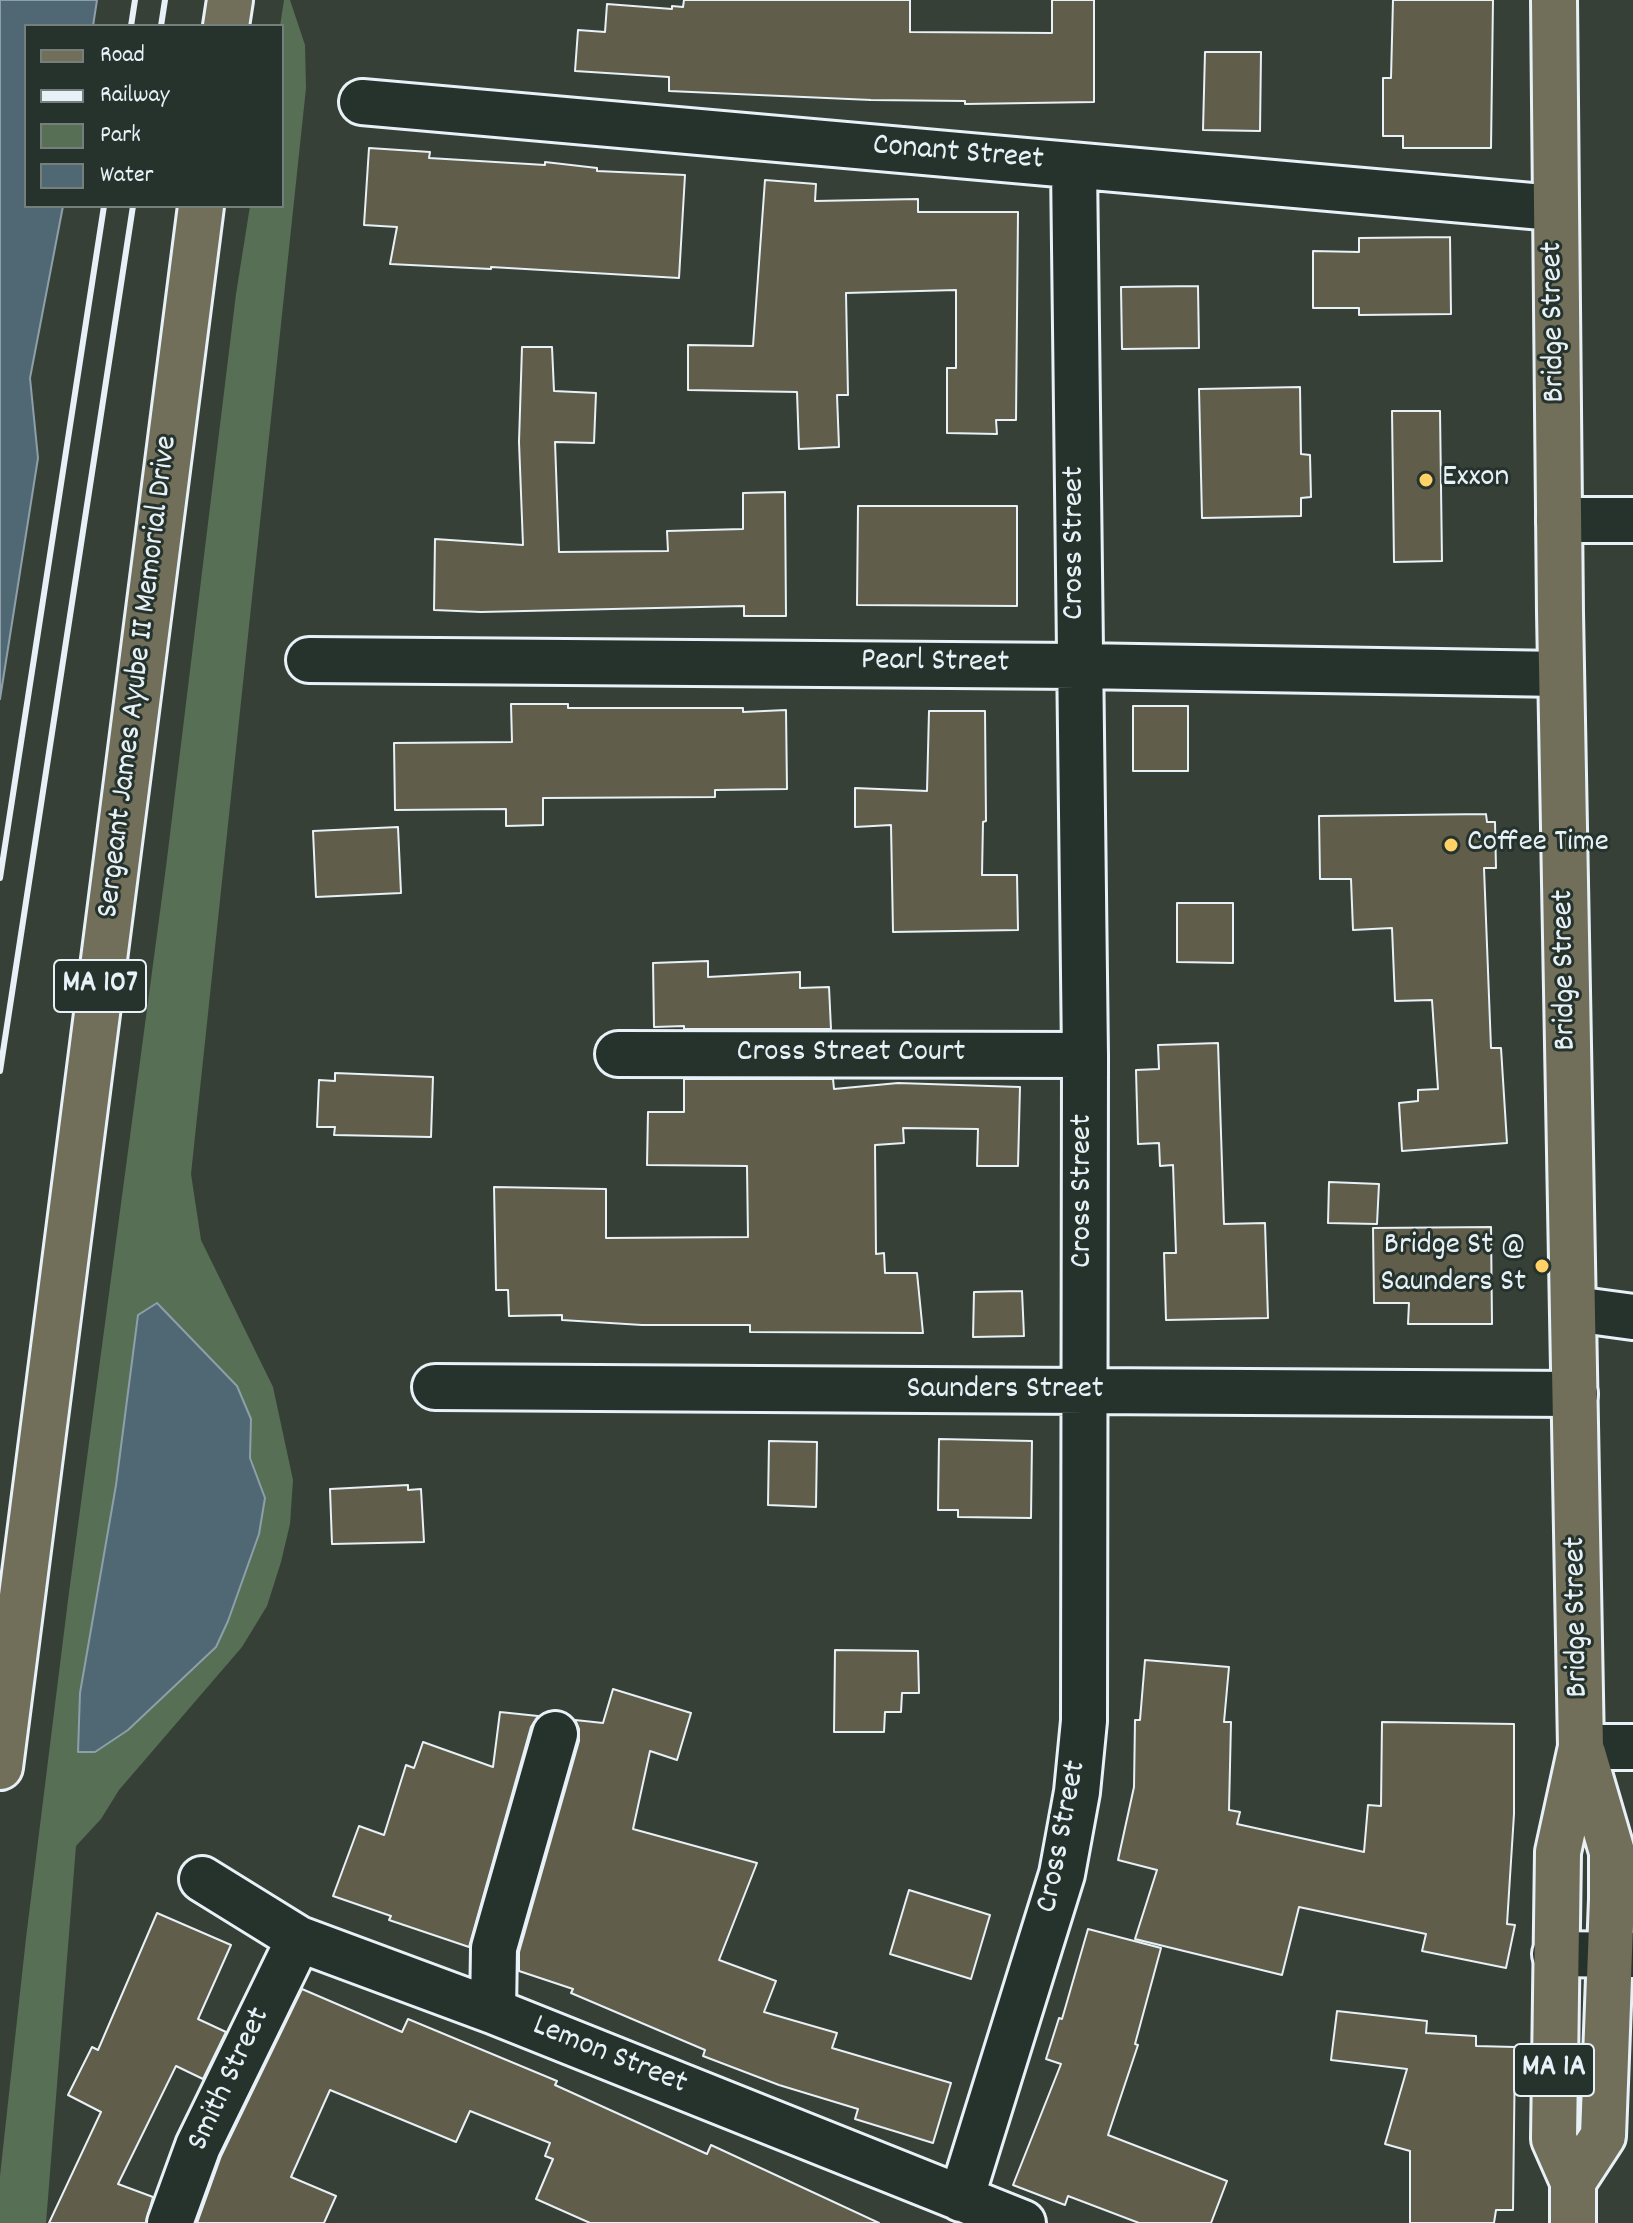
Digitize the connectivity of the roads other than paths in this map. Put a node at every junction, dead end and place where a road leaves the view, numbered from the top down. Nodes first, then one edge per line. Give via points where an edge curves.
1 (230, 0) edge
2 (1554, 0) edge
3 (226, 24) edge
4 (362, 102) dead end
5 (1074, 166) junction
6 (201, 208) edge
7 (1554, 208) junction
8 (1559, 520) junction
9 (1633, 520) edge
10 (309, 660) dead end
11 (1078, 666) junction
12 (1561, 674) junction
13 (618, 1054) dead end
14 (1085, 1055) junction
15 (1574, 1309) junction
16 (1633, 1317) edge
17 (435, 1387) dead end
18 (1086, 1393) junction
19 (1575, 1394) junction
20 (555, 1734) dead end
21 (1581, 1747) junction
22 (1633, 1747) edge
23 (0, 1767) edge
24 (202, 1879) dead end
25 (299, 1939) junction
26 (1555, 1954) junction
27 (1622, 1955) edge
28 (493, 2011) junction
29 (961, 2199) junction
30 (1573, 2202) edge
31 (170, 2223) edge
32 (1023, 2223) edge

1 - 3 main road
2 - 7 main road, Bridge Street / MA 1A
4 - 5 street, Conant Street
5 - 7 street, Conant Street
5 - 11 street, Cross Street
6 - 23 main road, Sergeant James Ayube II Memorial Drive / MA 107
7 - 8 main road, Bridge Street / MA 1A
8 - 9 street
8 - 12 main road, Bridge Street / MA 1A
10 - 11 street, Pearl Street
11 - 12 street, Pearl Street
11 - 14 street, Cross Street
12 - 15 main road, Bridge Street / MA 1A
13 - 14 street, Cross Street Court
14 - 18 street, Cross Street
15 - 16 street
15 - 19 main road, Bridge Street / MA 1A
17 - 18 street, Saunders Street
18 - 19 street, Saunders Street
18 - 29 street, Cross Street via 1084,1721 1077,1792 1062,1874
19 - 21 main road, Bridge Street / MA 1A
20 - 28 street via 494,1948
21 - 22 street
21 - 26 main road, Bridge Street / MA 1A via 1558,1852
21 - 27 main road, Bridge Street / MA 1A via 1612,1852
24 - 25 street, Lemon Street
25 - 28 street, Lemon Street
25 - 31 street, Smith Street via 198,2146
26 - 27 street
26 - 30 main road, Bridge Street / MA 1A via 1554,2139
27 - 30 main road, Bridge Street / MA 1A via 1603,2136
28 - 29 street, Lemon Street
29 - 32 street, Lemon Street

